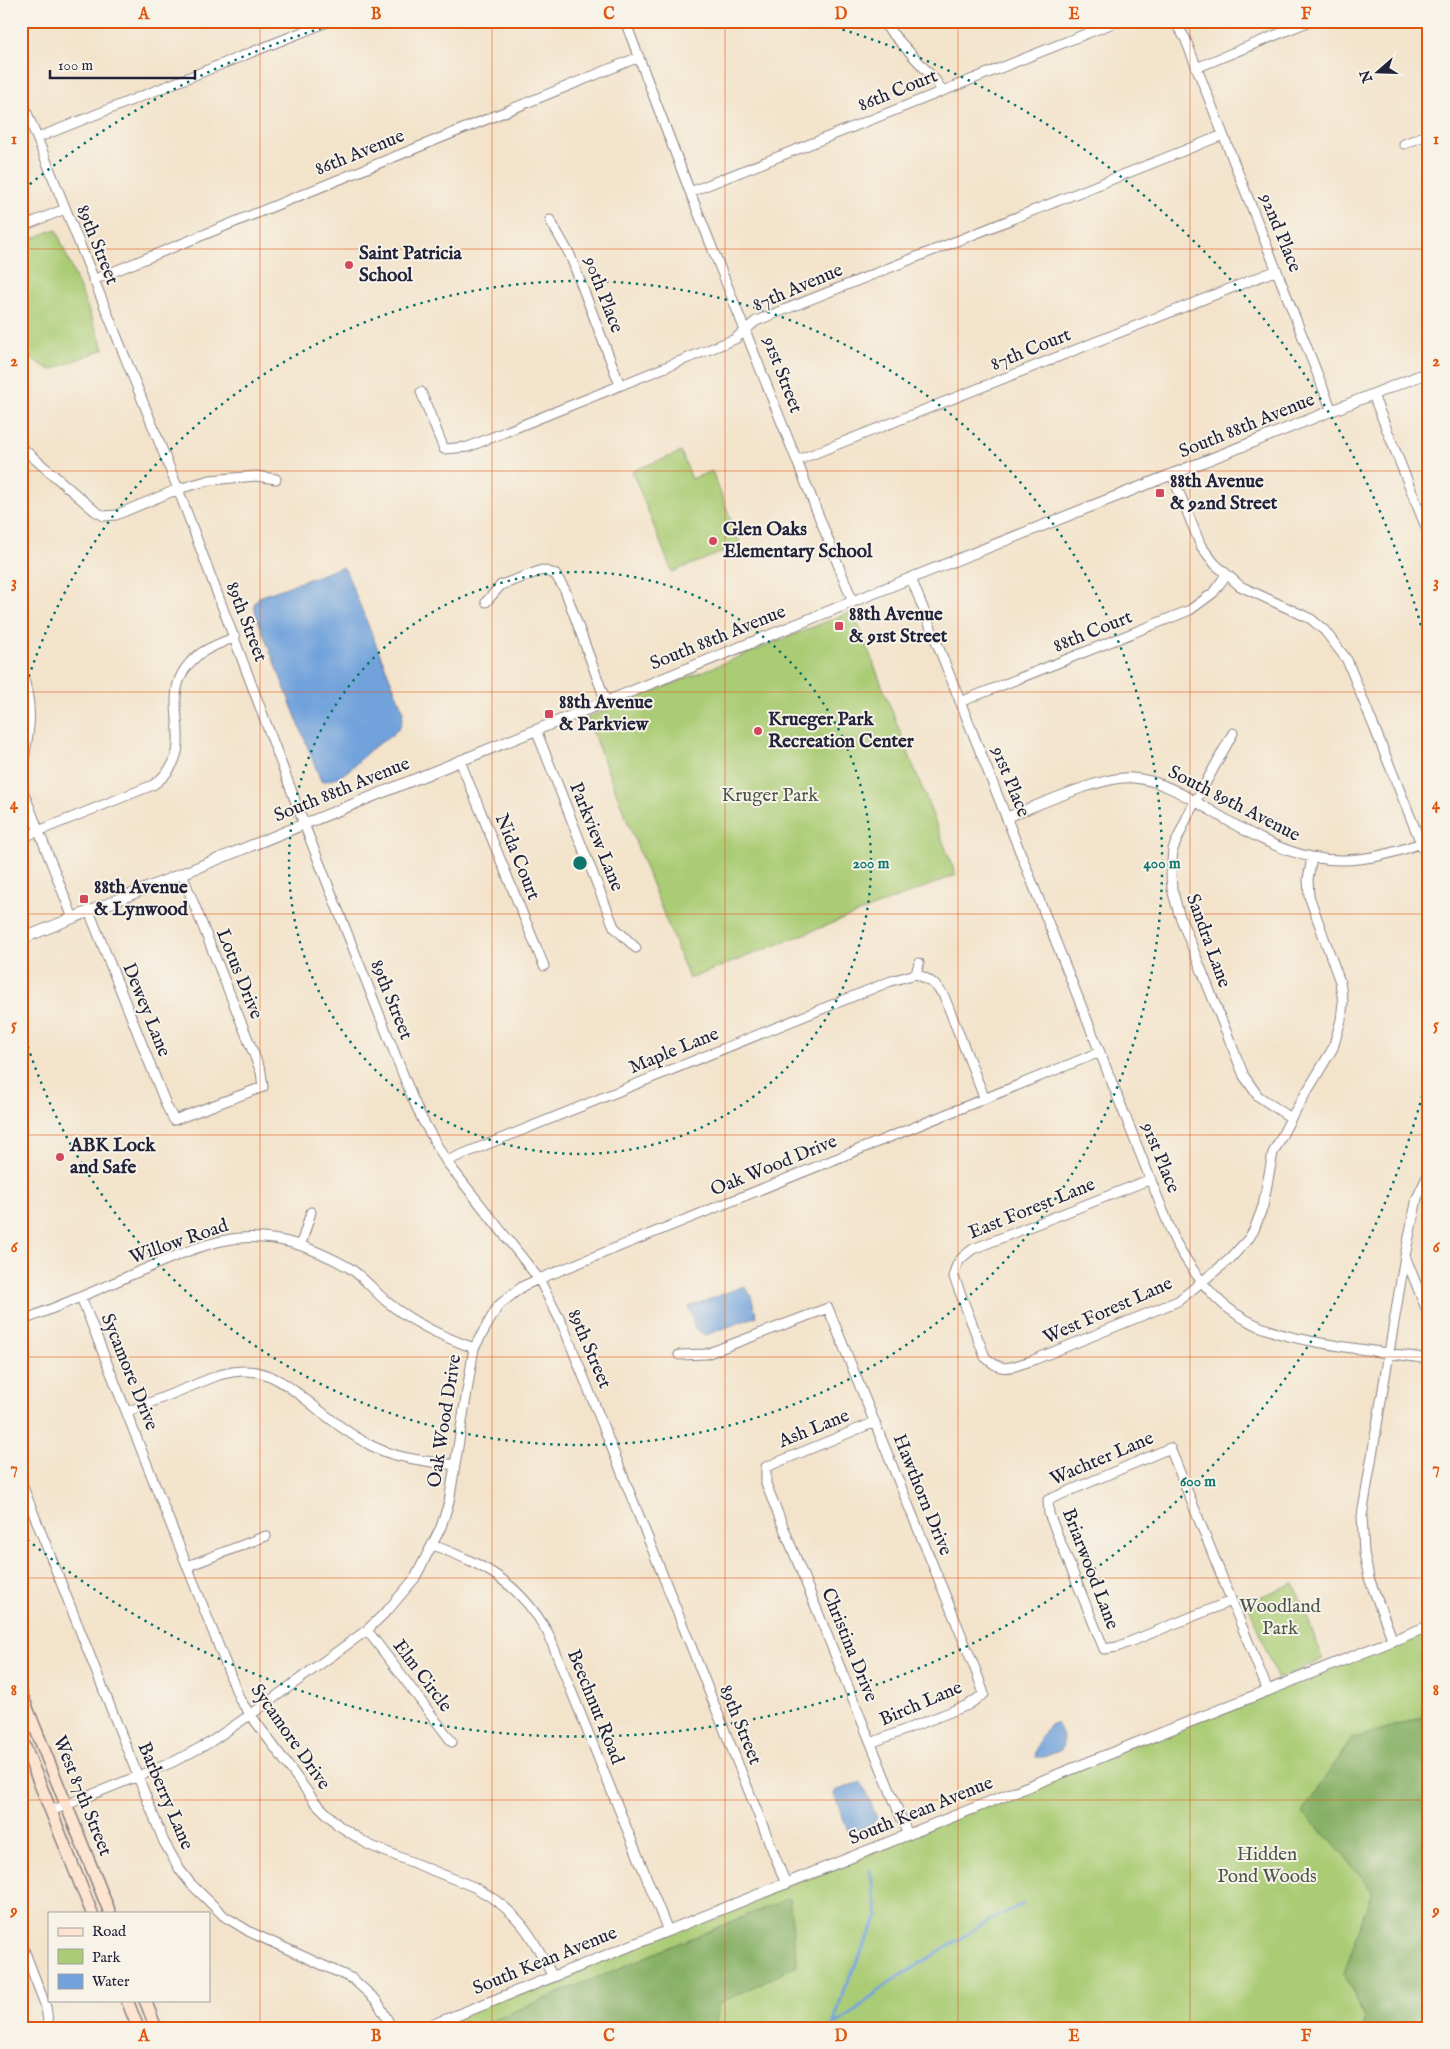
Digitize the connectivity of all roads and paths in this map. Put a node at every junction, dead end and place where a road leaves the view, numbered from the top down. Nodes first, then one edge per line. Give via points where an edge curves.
1 (330, 21) edge
2 (625, 21) edge
3 (881, 21) edge
4 (1118, 21) edge
5 (1174, 21) edge
6 (1310, 21) edge
7 (639, 57) junction
8 (1196, 68) junction
9 (942, 91) junction
10 (21, 98) edge
11 (1429, 134) edge
12 (1224, 135) junction
13 (37, 138) junction
14 (1404, 144) dead end
15 (690, 192) junction
16 (65, 209) junction
17 (550, 220) dead end
18 (21, 227) edge
19 (1277, 270) junction
20 (93, 280) junction
21 (746, 329) junction
22 (1429, 372) edge
23 (620, 385) junction
24 (421, 392) dead end
25 (1373, 395) junction
26 (1332, 411) junction
27 (21, 447) edge
28 (798, 460) junction
29 (1172, 475) junction
30 (276, 479) dead end
31 (178, 490) junction
32 (1429, 535) edge
33 (1226, 575) junction
34 (911, 578) junction
35 (486, 602) dead end
36 (853, 602) junction
37 (235, 637) junction
38 (21, 669) edge
39 (606, 702) junction
40 (960, 702) junction
41 (536, 730) junction
42 (1233, 733) dead end
43 (460, 761) junction
44 (1195, 802) junction
45 (1006, 817) junction
46 (304, 824) junction
47 (38, 831) junction
48 (21, 838) edge
49 (1421, 843) junction
50 (1312, 858) junction
51 (1429, 863) edge
52 (182, 874) junction
53 (89, 911) junction
54 (73, 918) junction
55 (21, 939) edge
56 (636, 948) dead end
57 (919, 963) dead end
58 (544, 966) dead end
59 (916, 974) junction
60 (1100, 1052) junction
61 (984, 1098) junction
62 (1290, 1118) junction
63 (174, 1120) joint
64 (446, 1162) junction
65 (1429, 1173) edge
66 (1151, 1179) junction
67 (311, 1212) dead end
68 (302, 1244) junction
69 (1405, 1256) junction
70 (539, 1279) junction
71 (1202, 1282) junction
72 (81, 1297) junction
73 (1429, 1316) edge
74 (21, 1321) edge
75 (474, 1348) junction
76 (1388, 1354) junction
77 (680, 1355) dead end
78 (1429, 1359) edge
79 (1032, 1362) joint
80 (127, 1412) junction
81 (875, 1422) junction
82 (454, 1465) junction
83 (766, 1467) joint
84 (21, 1482) edge
85 (1048, 1500) joint
86 (266, 1536) dead end
87 (433, 1545) junction
88 (188, 1566) junction
89 (1231, 1601) junction
90 (1429, 1626) edge
91 (367, 1630) junction
92 (1393, 1641) junction
93 (1268, 1691) junction
94 (21, 1693) edge
95 (984, 1694) joint
96 (250, 1714) junction
97 (21, 1737) edge
98 (452, 1742) dead end
99 (871, 1743) junction
100 (138, 1777) junction
101 (67, 1805) junction
102 (51, 1811) junction
103 (908, 1834) junction
104 (786, 1884) junction
105 (92, 1912) edge
106 (110, 1912) edge
107 (668, 1931) junction
108 (21, 1942) edge
109 (553, 1977) junction
110 (128, 2002) edge
111 (146, 2002) edge
112 (49, 2028) edge
113 (138, 2028) edge
114 (156, 2028) edge
115 (392, 2028) edge
116 (425, 2028) edge

1 - 13 street
2 - 7 street, 91st Street
3 - 9 street
4 - 9 street, 86th Court
5 - 8 street via 1181,29
6 - 8 street
7 - 15 street, 91st Street
7 - 20 street, 86th Avenue
8 - 12 street, 92nd Place
9 - 15 street, 86th Court
10 - 13 street, 89th Street
11 - 14 street
12 - 19 street, 92nd Place
12 - 21 street, 87th Avenue via 756,321
13 - 16 street, 89th Street
15 - 21 street, 91st Street
16 - 18 street
16 - 20 street, 89th Street
17 - 23 street, 90th Place via 570,256
19 - 26 street, 92nd Place
19 - 28 street, 87th Court
20 - 31 street, 89th Street
21 - 23 street, 87th Avenue via 735,338
21 - 28 street, 91st Street
22 - 25 street, South 88th Avenue
23 - 24 street, 87th Avenue via 468,447 444,449
25 - 26 street, South 88th Avenue
25 - 32 street
26 - 29 street, South 88th Avenue
27 - 31 street via 94,511 104,516 116,515
28 - 36 street, 91st Street
29 - 33 street via 1201,546
29 - 34 street, South 88th Avenue
30 - 31 street via 256,476 224,478
31 - 37 street, 89th Street
33 - 40 street, 88th Court via 1213,593 1190,610
33 - 49 street via 1240,586 1310,619 1340,650 1352,671
34 - 36 street, South 88th Avenue
34 - 40 street, 91st Place
35 - 39 street via 501,585 535,571 549,570 555,574
36 - 39 street, South 88th Avenue
37 - 46 street, 89th Street
37 - 47 street via 198,655 181,675 174,701 178,750 176,760 162,778
38 - 47 street via 29,712 21,780
39 - 41 street, South 88th Avenue
40 - 45 street, 91st Place
41 - 43 street, South 88th Avenue
41 - 56 street, Parkview Lane via 614,927
42 - 44 street, Sandra Lane
43 - 46 street, South 88th Avenue
43 - 58 street, Nida Court
44 - 45 street, South 89th Avenue via 1161,784 1120,778
44 - 50 street, South 89th Avenue via 1279,848
44 - 62 street, Sandra Lane via 1173,849 1171,875 1175,901 1244,1076 1263,1100
45 - 60 street, 91st Place
46 - 52 street, South 88th Avenue
46 - 64 street, 89th Street via 412,1097
47 - 48 street
47 - 54 street
49 - 50 street, South 89th Avenue via 1366,860
49 - 51 street
50 - 62 street, West Forest Lane via 1309,896 1334,960 1343,1002 1333,1048
52 - 53 street, South 88th Avenue
52 - 63 street, Lotus Drive via 261,1072 263,1087
53 - 54 street, South 88th Avenue
53 - 63 street, Dewey Lane
54 - 55 street, South 88th Avenue
57 - 59 street
59 - 61 street via 937,985 944,996
59 - 64 street, Maple Lane via 891,981
60 - 61 street, Oak Wood Drive
60 - 66 street, 91st Place
61 - 70 street, Oak Wood Drive
62 - 71 street, West Forest Lane via 1273,1153 1263,1206 1254,1230 1230,1259
64 - 70 street, 89th Street
65 - 69 street via 1417,1198
66 - 71 street, 91st Place via 1175,1241
66 - 79 street, East Forest Lane via 973,1249 959,1260 954,1277 985,1357 994,1366 1006,1368
67 - 68 street
68 - 72 street, Willow Road via 268,1238 225,1240 163,1261
68 - 75 street, Willow Road via 351,1269 410,1318
69 - 73 street
69 - 76 street
70 - 75 street, Oak Wood Drive via 523,1286 498,1306
70 - 104 street, 89th Street via 570,1340
71 - 76 street, 91st Place via 1224,1304 1261,1326 1290,1337
71 - 79 street, West Forest Lane via 1164,1308
72 - 74 street, Willow Road
72 - 80 street, Sycamore Drive
75 - 82 street, Oak Wood Drive
76 - 78 street, 91st Place
76 - 92 street via 1362,1516 1369,1578
77 - 81 street, Hawthorn Drive via 706,1354 828,1308
80 - 82 street via 219,1375 255,1372 283,1383 375,1448
80 - 88 street, Sycamore Drive
81 - 83 street, Ash Lane
81 - 95 street, Hawthorn Drive
82 - 87 street, Oak Wood Drive via 449,1502
83 - 99 street, Christina Drive via 766,1484
84 - 100 street, Barberry Lane
85 - 89 street, Briarwood Lane via 1049,1514 1104,1649
85 - 89 street, Wachter Lane via 1170,1448
86 - 88 street
87 - 91 street, Oak Wood Drive via 415,1578
87 - 107 street, Beechnut Road via 500,1577 515,1589 539,1618 548,1633
88 - 96 street, Sycamore Drive via 240,1700
89 - 93 street
90 - 92 street, South Kean Avenue
91 - 96 street, Oak Wood Drive
91 - 98 street, Elm Circle
92 - 93 street, South Kean Avenue
93 - 103 street, South Kean Avenue
94 - 101 main road, West 87th Street
95 - 99 street, Birch Lane via 968,1705
96 - 100 street, Oak Wood Drive via 195,1751
96 - 109 street, Sycamore Drive via 338,1826 369,1845 488,1895 526,1929
97 - 102 main road, West 87th Street
99 - 103 street, Christina Drive
100 - 101 street, Oak Wood Drive
100 - 115 street, Barberry Lane via 171,1856 204,1898 224,1916 250,1932 353,1979 377,2001
101 - 102 street, Oak Wood Drive
101 - 106 main road, West 87th Street
102 - 105 main road, West 87th Street
103 - 104 street, South Kean Avenue
104 - 107 street, South Kean Avenue
107 - 109 street, South Kean Avenue
108 - 112 street via 46,2007
109 - 116 street, South Kean Avenue
110 - 113 main road
111 - 114 main road

